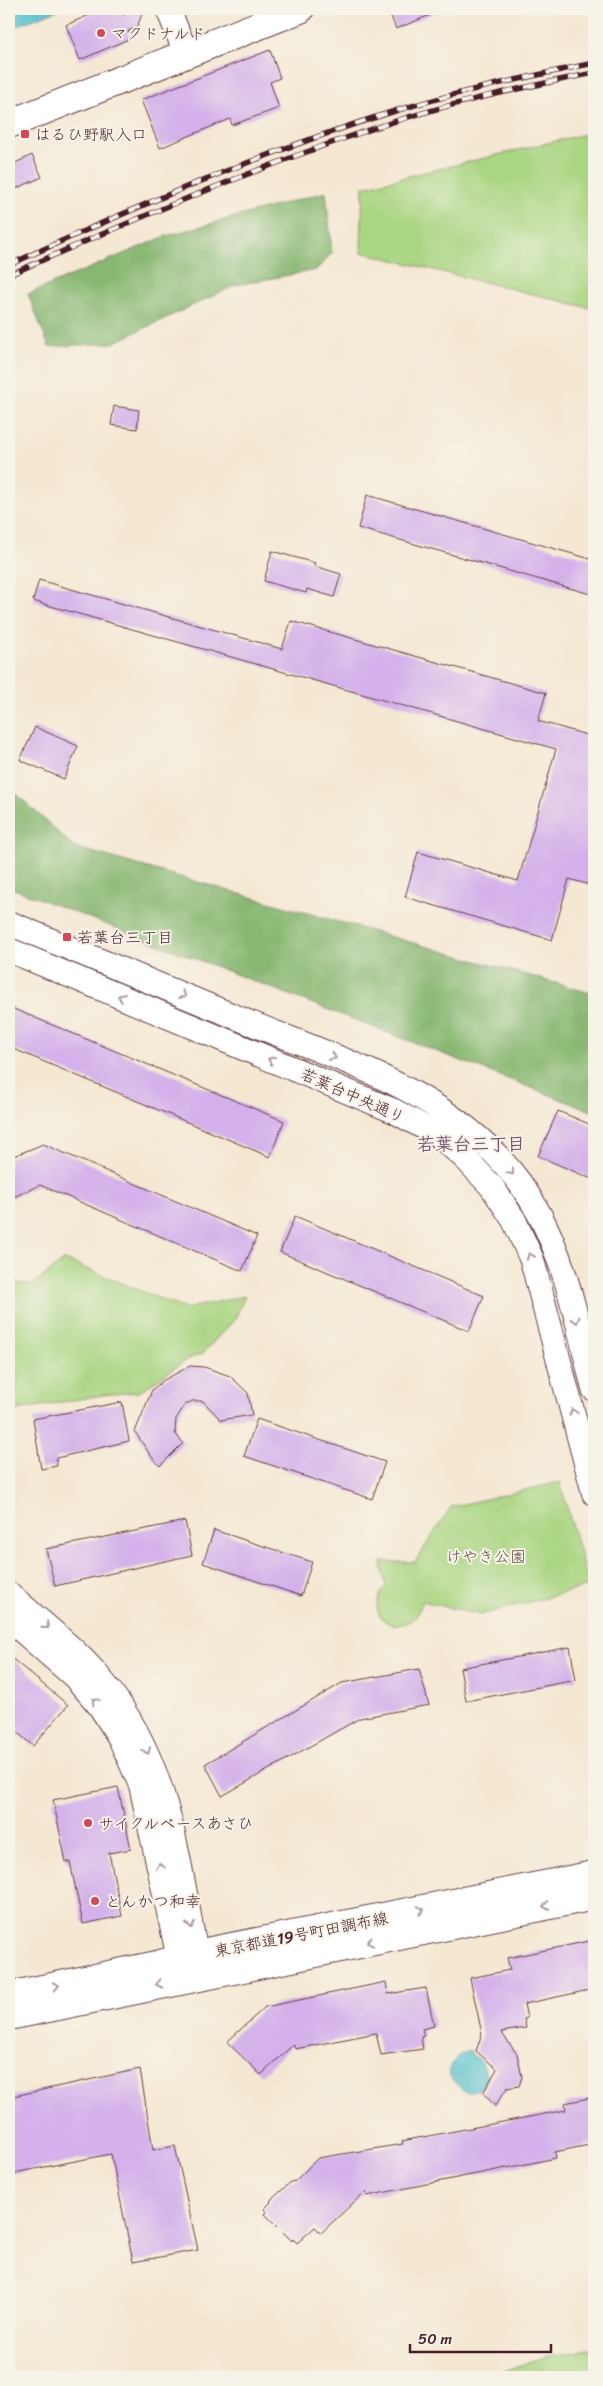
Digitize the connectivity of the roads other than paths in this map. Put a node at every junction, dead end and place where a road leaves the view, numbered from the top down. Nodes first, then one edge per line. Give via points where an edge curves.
1 (168, 9) edge
2 (300, 9) edge
3 (186, 53) junction
4 (9, 124) edge
5 (9, 923) edge
6 (9, 950) edge
7 (594, 1389) edge
8 (594, 1493) edge
9 (9, 1594) edge
10 (9, 1619) edge
11 (594, 1875) edge
12 (594, 1896) edge
13 (190, 1963) junction
14 (9, 1996) edge
15 (9, 2016) edge

1 - 3 street
2 - 3 main road
3 - 4 main road
5 -> 7 street, 若葉台中央通り via 405,1087 467,1126 513,1175 533,1202 546,1228 567,1285
8 -> 6 street, 若葉台中央通り via 532,1260 492,1187 466,1159 438,1135 394,1111
9 -> 13 street via 102,1680 142,1740 167,1811
13 -> 10 street via 142,1786 120,1738 100,1706 76,1678
13 -> 11 main road, 東京都道19号町田調布線
12 -> 13 main road, 東京都道19号町田調布線
14 -> 13 main road, 東京都道19号町田調布線 via 156,1965
13 -> 15 main road, 東京都道19号町田調布線

